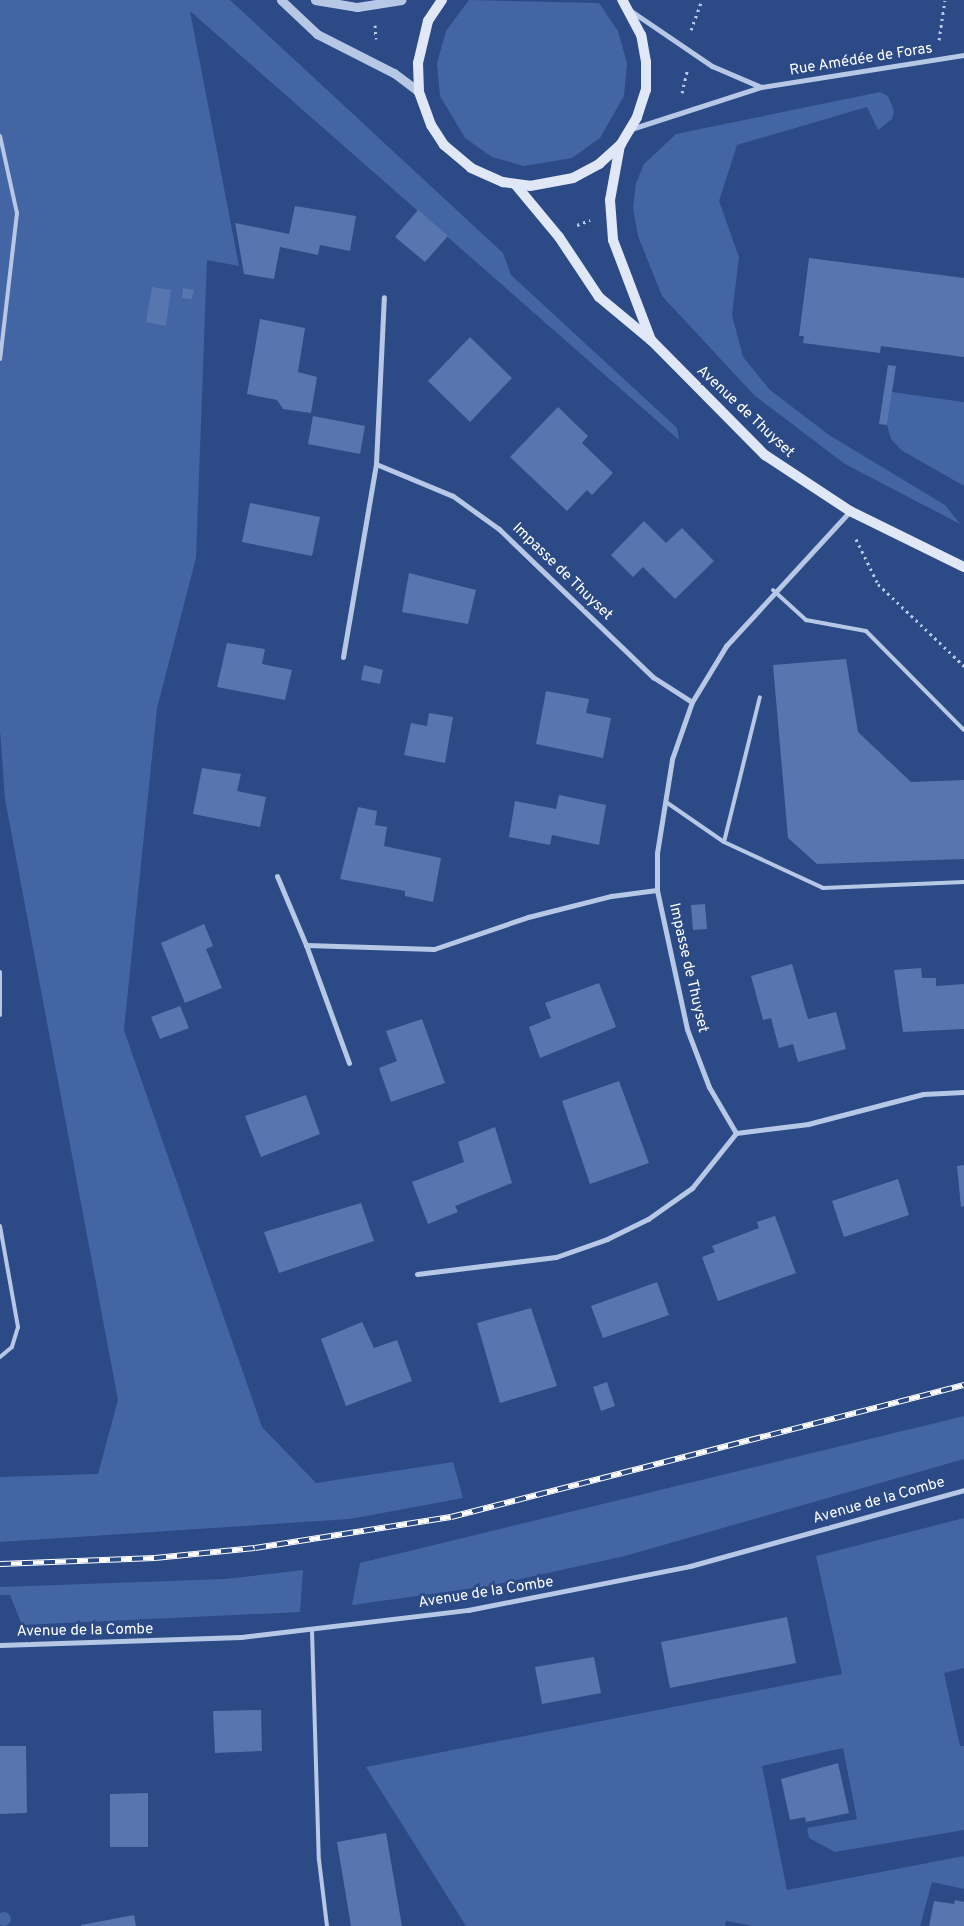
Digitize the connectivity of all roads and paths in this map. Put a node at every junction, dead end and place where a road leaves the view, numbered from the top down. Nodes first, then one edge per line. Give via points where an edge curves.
1 (281, 0) edge
2 (315, 0) edge
3 (401, 0) edge
4 (442, 0) edge
5 (702, 0) edge
6 (945, 0) edge
7 (626, 4) edge
8 (374, 16) dead end
9 (690, 33) dead end
10 (373, 49) dead end
11 (964, 55) edge
12 (936, 60) junction
13 (690, 66) dead end
14 (761, 87) junction
15 (419, 92) junction
16 (682, 96) dead end
17 (631, 129) junction
18 (0, 136) edge
19 (621, 144) junction
20 (515, 184) junction
21 (598, 218) dead end
22 (569, 230) dead end
23 (384, 297) dead end
24 (652, 341) junction
25 (0, 359) edge
26 (376, 464) junction
27 (850, 512) junction
28 (964, 567) edge
29 (773, 590) junction
30 (343, 657) dead end
31 (964, 666) edge
32 (760, 697) dead end
33 (692, 702) junction
34 (964, 730) edge
35 (666, 802) junction
36 (724, 842) junction
37 (278, 876) dead end
38 (964, 882) edge
39 (657, 890) junction
40 (306, 945) junction
41 (0, 972) edge
42 (0, 1015) edge
43 (349, 1063) dead end
44 (964, 1092) edge
45 (736, 1132) junction
46 (0, 1226) edge
47 (417, 1274) dead end
48 (0, 1357) edge
49 (964, 1490) edge
50 (312, 1630) junction
51 (0, 1645) edge
52 (327, 1926) edge

1 - 15 street via 318,34 394,73
2 - 3 street via 357,7
4 - 15 main road via 419,49
5 - 9 path
6 - 12 path
7 - 14 street via 712,66
7 - 17 main road via 641,34 646,62 646,90
8 - 10 path
11 - 12 street, Rue Amédée de Foras
12 - 14 street, Rue Amédée de Foras
13 - 16 path via 682,76
14 - 17 street, Rue Amédée de Foras via 662,116
15 - 20 main road via 431,125 452,153 481,174
17 - 19 main road
18 - 25 lane via 17,213
19 - 20 main road via 599,164 573,178 545,185
19 - 24 main road, Avenue de Thuyset via 610,200 613,240
20 - 24 main road, Avenue de Thuyset via 559,237 599,297
21 - 22 path
23 - 26 street
24 - 27 main road, Avenue de Thuyset via 765,454
26 - 30 street
26 - 33 street, Impasse de Thuyset via 453,496 499,528 653,677
27 - 28 main road, Avenue de Thuyset
27 - 29 street, Impasse de Thuyset
27 - 31 path via 868,572
29 - 33 street, Impasse de Thuyset via 726,646
29 - 34 lane via 806,620 866,631
32 - 36 lane
33 - 35 street, Impasse de Thuyset via 672,759
35 - 36 lane
35 - 39 street, Impasse de Thuyset
36 - 38 lane via 823,888
37 - 40 street
39 - 40 street, Impasse de Thuyset via 611,896 528,917 434,949
39 - 45 street, Impasse de Thuyset via 687,1030 709,1087
40 - 43 street
41 - 42 lane
44 - 45 street via 923,1094 808,1124
45 - 47 street via 692,1188 648,1219 607,1239 556,1256
46 - 48 lane via 18,1327 12,1347
49 - 50 street, Avenue de la Combe via 616,1582 468,1610
50 - 51 street, Avenue de la Combe via 174,1641
50 - 52 lane via 319,1860

